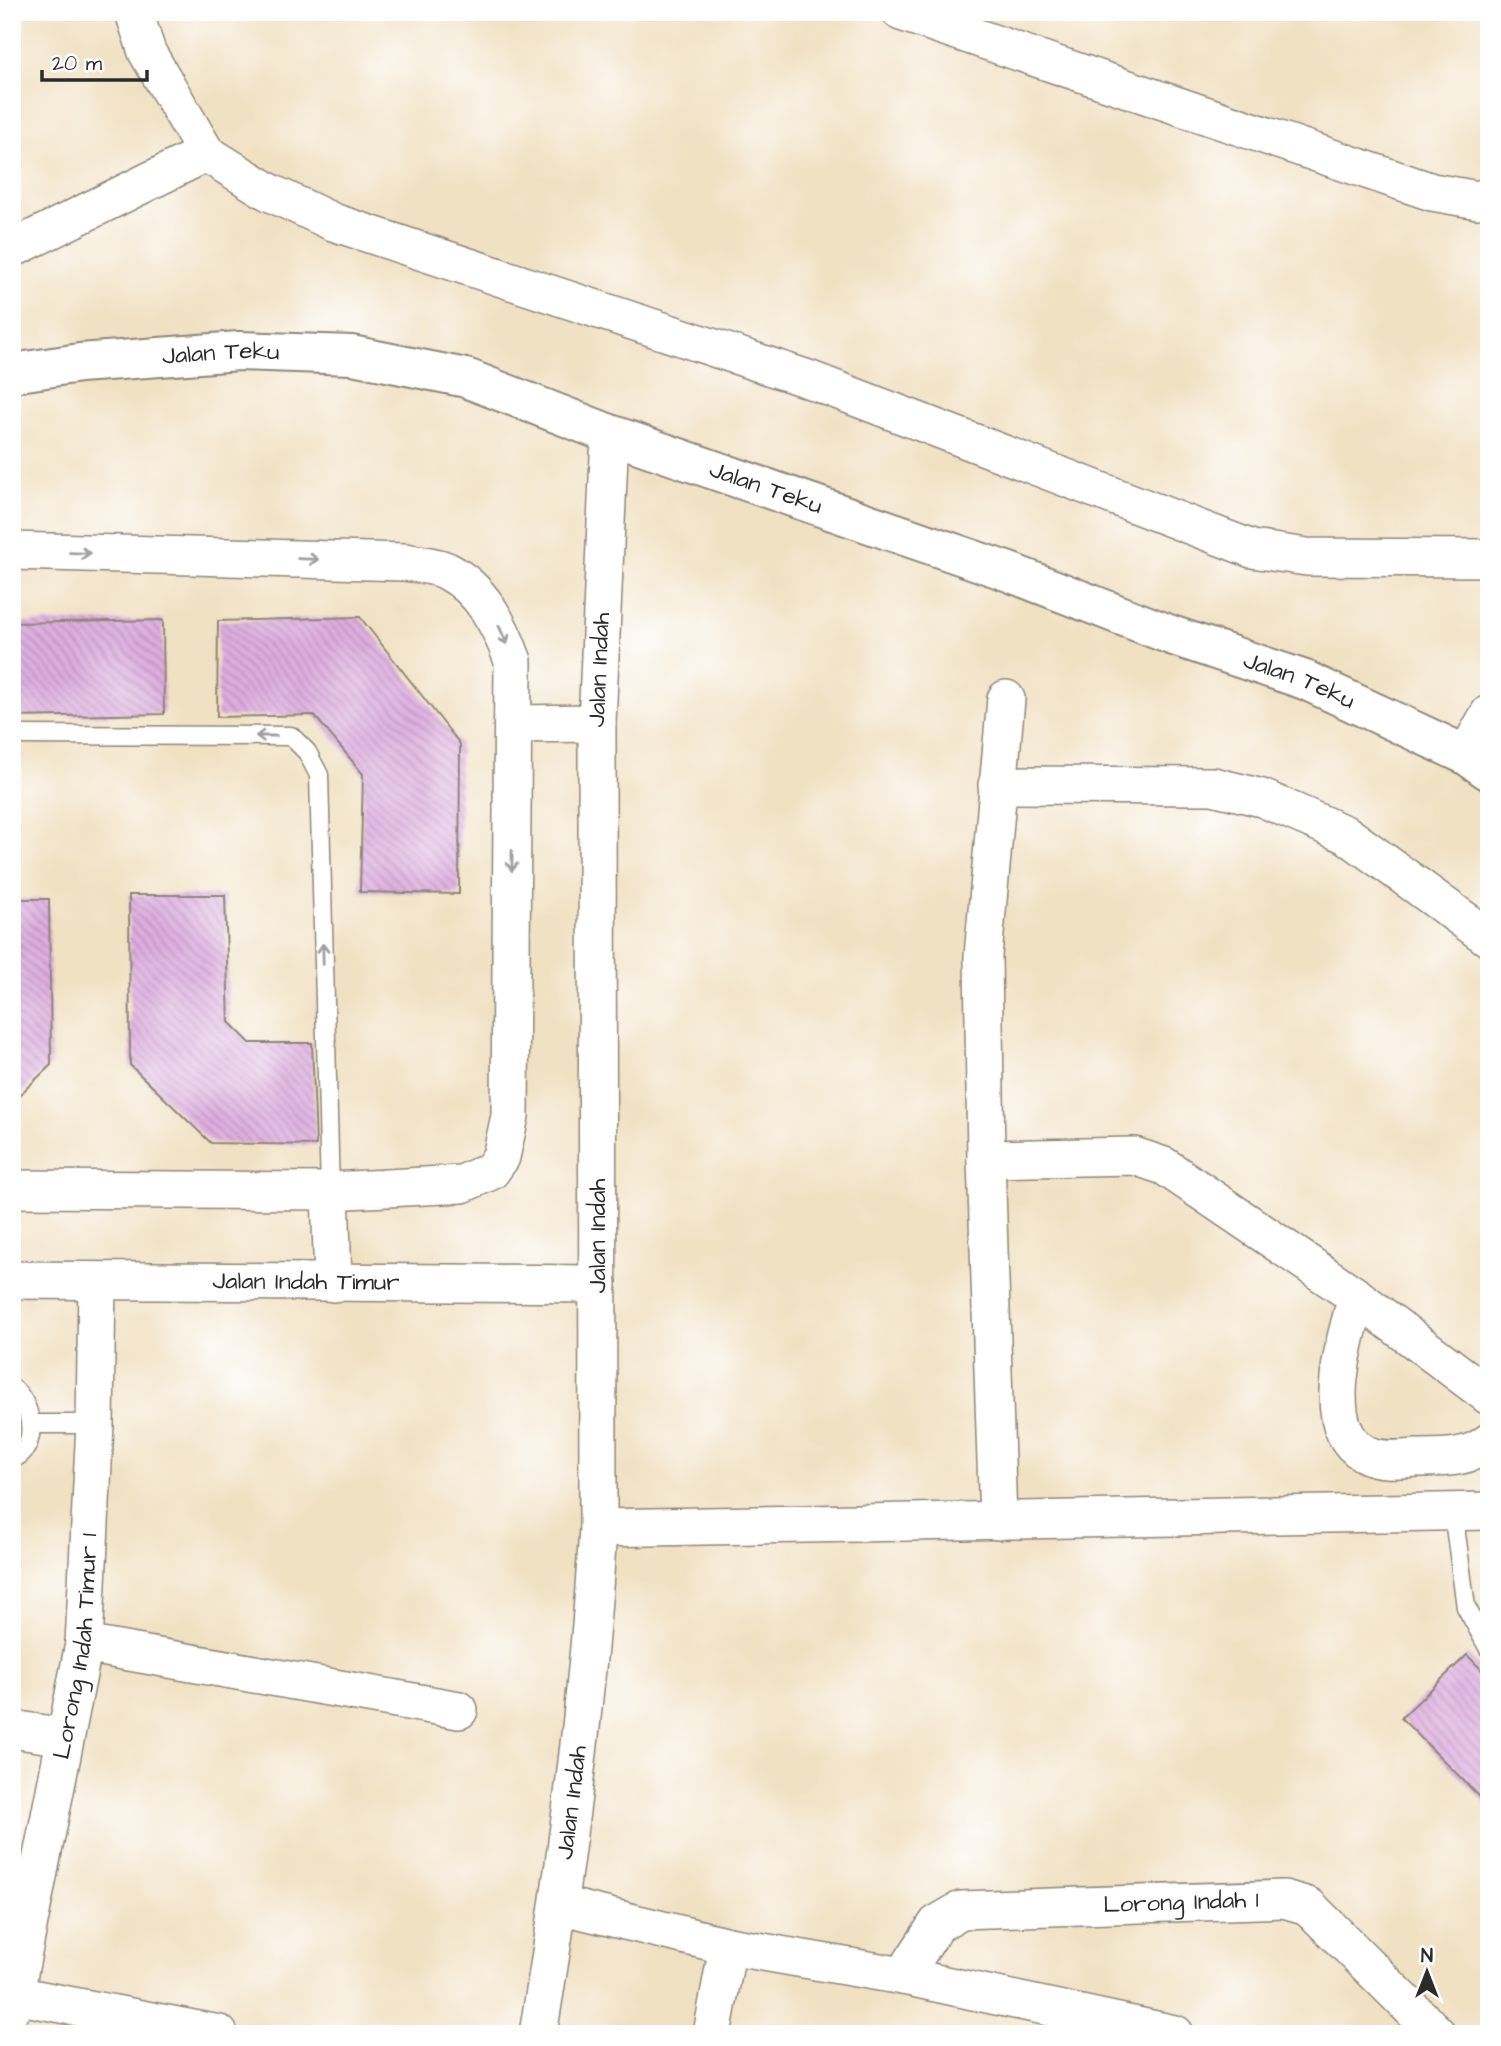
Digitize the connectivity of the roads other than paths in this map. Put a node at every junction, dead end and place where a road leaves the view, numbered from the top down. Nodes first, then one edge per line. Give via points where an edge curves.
1 (134, 12) edge
2 (901, 12) edge
3 (206, 153) junction
4 (1489, 196) edge
5 (12, 249) edge
6 (12, 373) edge
7 (610, 434) junction
8 (12, 551) edge
9 (1489, 558) edge
10 (1006, 699) dead end
11 (1489, 715) edge
12 (597, 723) junction
13 (513, 724) junction
14 (12, 735) edge
15 (1477, 763) edge
16 (997, 785) junction
17 (1489, 938) edge
18 (986, 1159) junction
19 (12, 1189) edge
20 (330, 1191) junction
21 (12, 1280) edge
22 (97, 1281) junction
23 (333, 1283) junction
24 (598, 1284) junction
25 (1357, 1297) junction
26 (12, 1388) edge
27 (1489, 1396) edge
28 (31, 1424) junction
29 (95, 1424) junction
30 (1489, 1442) edge
31 (12, 1459) edge
32 (1489, 1511) edge
33 (1452, 1512) junction
34 (998, 1521) junction
35 (598, 1528) junction
36 (84, 1644) junction
37 (1489, 1649) edge
38 (459, 1710) dead end
39 (12, 1729) edge
40 (65, 1737) junction
41 (560, 1905) junction
42 (727, 1946) junction
43 (904, 1976) junction
44 (14, 2001) edge
45 (1059, 2022) edge
46 (1436, 2033) edge
47 (219, 2034) edge
48 (538, 2034) edge
49 (712, 2034) edge
50 (1175, 2034) edge

1 - 3 street via 147,52
2 - 4 street via 1420,188 1457,198
3 - 5 street
3 - 9 street via 269,192 333,222 808,379 1252,549 1307,557
6 - 7 main road, Jalan Teku via 239,351 352,355 466,378
7 - 12 street, Jalan Indah
7 - 15 main road, Jalan Teku via 1305,680
8 -> 13 street via 404,562 446,570 478,594 502,629 513,661
10 - 16 street
11 - 15 street
12 - 13 street
12 - 24 street, Jalan Indah
13 -> 20 street via 510,1116 501,1157 491,1171 462,1184
20 -> 14 lane via 318,775 307,752 291,736
16 - 17 street via 1213,786 1262,798 1347,835
16 - 18 street via 983,956
18 - 25 street via 1134,1156 1164,1166
18 - 34 street
19 - 20 street
20 - 23 street
21 - 22 street, Jalan Indah Timur
22 - 23 street, Jalan Indah Timur
22 - 29 street, Lorong Indah Timur 1
23 - 24 street, Jalan Indah Timur
24 - 35 street, Jalan Indah
25 - 27 street
25 - 30 street via 1338,1382 1340,1419 1352,1442 1364,1453 1392,1459 1468,1454
26 - 28 lane via 19,1393
28 - 29 lane
28 - 31 lane via 30,1444
29 - 36 street, Lorong Indah Timur 1
32 - 33 street
33 - 34 street
33 - 37 lane via 1465,1607
34 - 35 street
35 - 41 street, Jalan Indah via 592,1628
36 - 38 street
36 - 40 street, Lorong Indah Timur 1
39 - 40 street
40 - 44 street, Lorong Indah Timur 1
41 - 42 street
41 - 48 street, Jalan Indah
42 - 43 street
42 - 49 street
43 - 45 street
43 - 46 street, Lorong Indah 1 via 937,1924 961,1910 1284,1899 1308,1906
44 - 47 street
45 - 50 street

